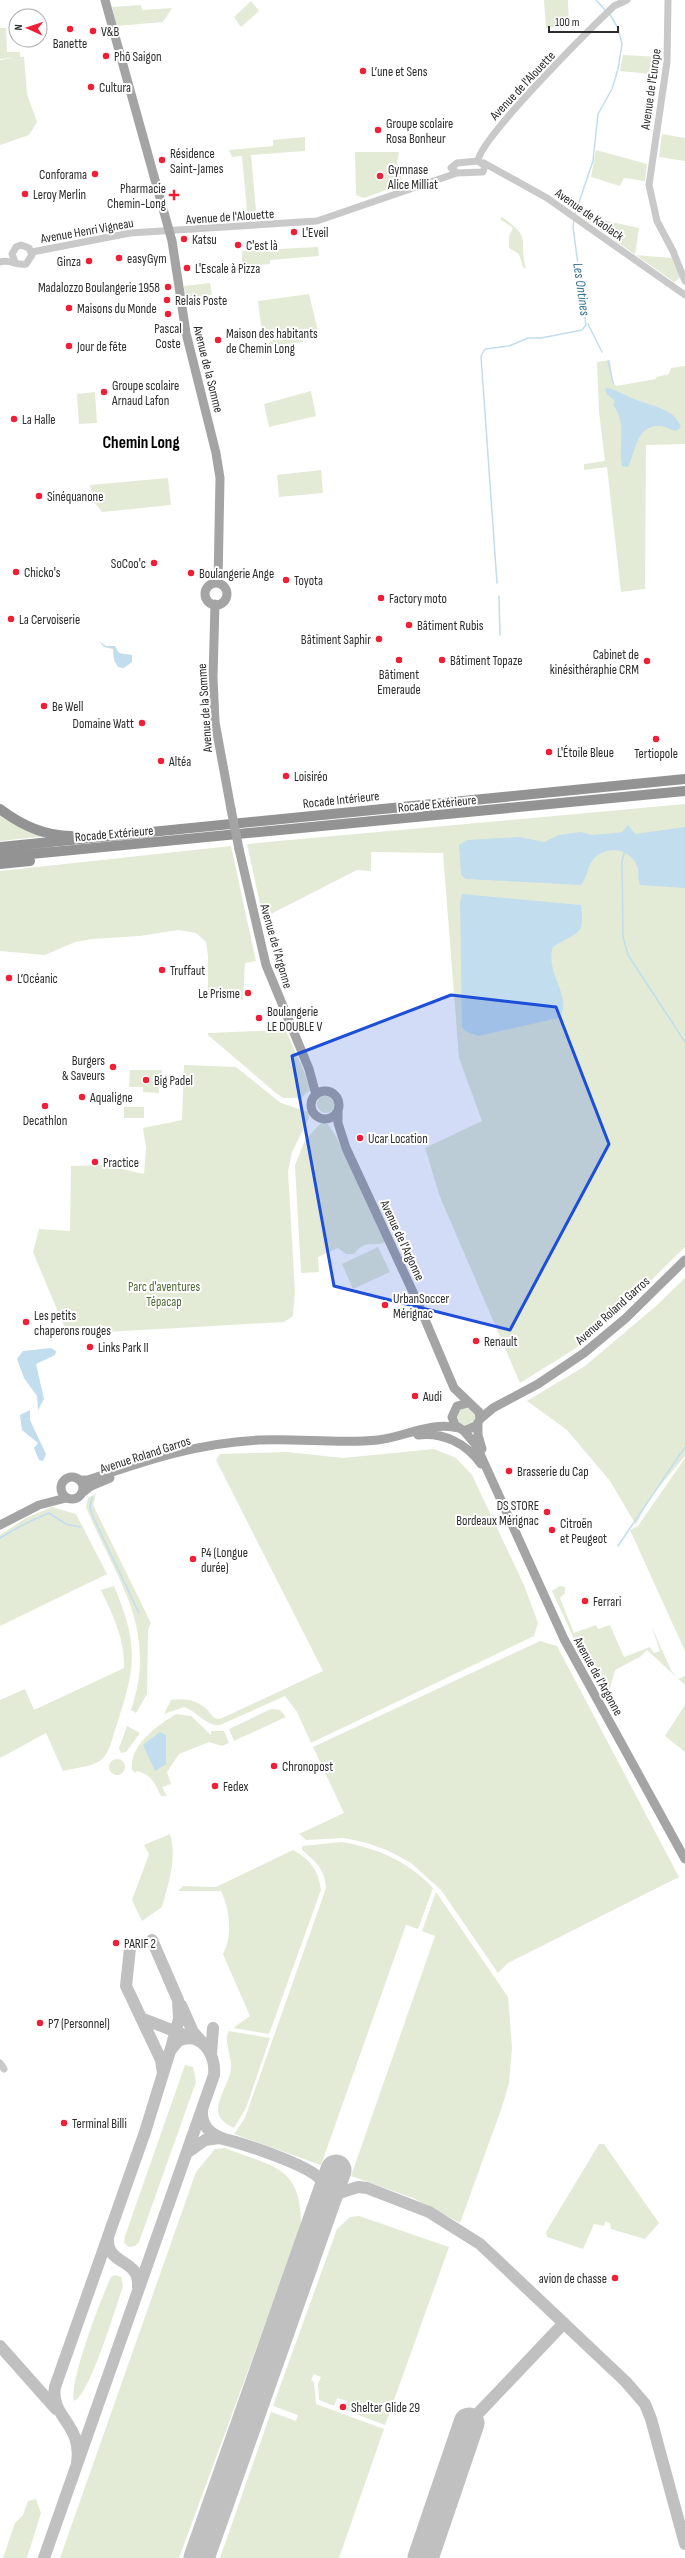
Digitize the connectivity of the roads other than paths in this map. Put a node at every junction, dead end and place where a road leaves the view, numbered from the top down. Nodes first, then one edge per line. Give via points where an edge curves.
1 (105, 0) edge
2 (627, 0) edge
3 (668, 0) edge
4 (481, 162) junction
5 (454, 171) junction
6 (483, 172) junction
7 (510, 177) junction
8 (170, 232) junction
9 (13, 252) junction
10 (32, 252) junction
11 (0, 259) edge
12 (0, 262) edge
13 (15, 262) junction
14 (685, 283) edge
15 (684, 296) edge
16 (218, 583) junction
17 (215, 604) junction
18 (685, 779) edge
19 (685, 791) edge
20 (0, 809) edge
21 (84, 840) junction
22 (0, 847) edge
23 (94, 848) junction
24 (239, 848) joint
25 (0, 857) edge
26 (0, 864) edge
27 (309, 1069) junction
28 (328, 1091) junction
29 (316, 1094) junction
30 (338, 1111) junction
31 (325, 1118) junction
32 (346, 1148) junction
33 (685, 1260) edge
34 (552, 1375) junction
35 (454, 1388) junction
36 (471, 1404) junction
37 (454, 1411) junction
38 (479, 1422) junction
39 (461, 1430) junction
40 (348, 1440) junction
41 (361, 1441) junction
42 (218, 1444) junction
43 (80, 1480) junction
44 (61, 1487) junction
45 (496, 1488) junction
46 (82, 1493) junction
47 (66, 1498) junction
48 (501, 1499) junction
49 (0, 1519) edge
50 (0, 1525) edge
51 (685, 1859) edge

1 - 8 main road, Avenue de la Somme
2 - 4 street, Avenue de l'Alouette via 614,6 506,120 483,148
3 - 14 street, Avenue de l'Europe via 667,62 649,178 650,199
4 - 5 street, Avenue de l'Alouette via 457,163
4 - 6 street, Avenue de l'Alouette via 485,169
4 - 7 street, Avenue de Kaolack
5 - 6 street, Avenue de l'Alouette
5 - 8 street, Avenue de l'Alouette via 351,208 292,224
6 - 7 street, Avenue de Kaolack
7 - 15 street, Avenue de Kaolack via 580,221
8 - 10 street, Avenue Henri Vigneau via 116,235
8 - 16 main road, Avenue de la Somme via 185,328 220,478
9 - 10 street, Avenue Henri Vigneau via 21,245 27,246
9 - 11 street, Avenue Henri Vigneau
9 - 13 street
10 - 13 street, Avenue Henri Vigneau via 31,259 26,264
12 - 13 street, Avenue Henri Vigneau
14 - 15 street, Avenue de l'Europe
16 - 17 main road via 227,595 222,603
16 - 17 main road via 209,586 206,592 208,600
17 - 24 main road, Avenue de la Somme, bridge via 215,722
18 - 21 highway, Rocade Intérieure
19 - 23 highway, Rocade Extérieure
20 - 21 highway via 22,824 43,833 73,836
21 - 22 highway, Rocade Intérieure
23 - 25 highway, Rocade Extérieure
23 - 26 highway via 80,854
24 - 27 main road, Avenue de l'Argonne via 266,965
27 - 28 main road, Avenue de l'Argonne
27 - 29 main road, Avenue de l'Argonne
28 - 29 main road
28 - 30 main road via 338,1099
29 - 31 main road via 312,1109 316,1115
30 - 31 main road via 333,1116
30 - 32 main road, Avenue de l'Argonne via 338,1123
31 - 32 main road, Avenue de l'Argonne
32 - 35 main road, Avenue de l'Argonne via 418,1303
33 - 34 main road, Avenue Roland Garros via 610,1332
34 - 36 main road, Avenue Roland Garros via 492,1403
34 - 38 main road, Avenue Roland Garros via 493,1408
35 - 36 main road
35 - 37 main road
36 - 37 main road via 460,1404
36 - 38 main road via 479,1412
37 - 39 main road via 453,1421
37 - 40 main road, Avenue Roland Garros via 440,1421 416,1429
38 - 39 main road via 472,1430
38 - 48 main road, Avenue de l'Argonne via 480,1443
39 - 41 main road, Avenue Roland Garros via 440,1426 393,1437
39 - 45 main road, Avenue de l'Argonne via 476,1445
40 - 41 main road, Avenue Roland Garros
40 - 42 main road, Avenue Roland Garros via 260,1440
41 - 45 main road via 382,1441 420,1434 451,1439 471,1452
42 - 43 main road, Avenue Roland Garros via 175,1451 88,1480
42 - 46 main road, Avenue Roland Garros via 121,1475 91,1486
43 - 44 main road via 69,1477 64,1480
43 - 46 main road via 83,1486
44 - 47 main road
44 - 49 main road via 54,1493
45 - 48 main road, Avenue de l'Argonne
46 - 47 main road via 75,1499
47 - 50 main road via 39,1505
48 - 51 main road, Avenue de l'Argonne via 567,1645

